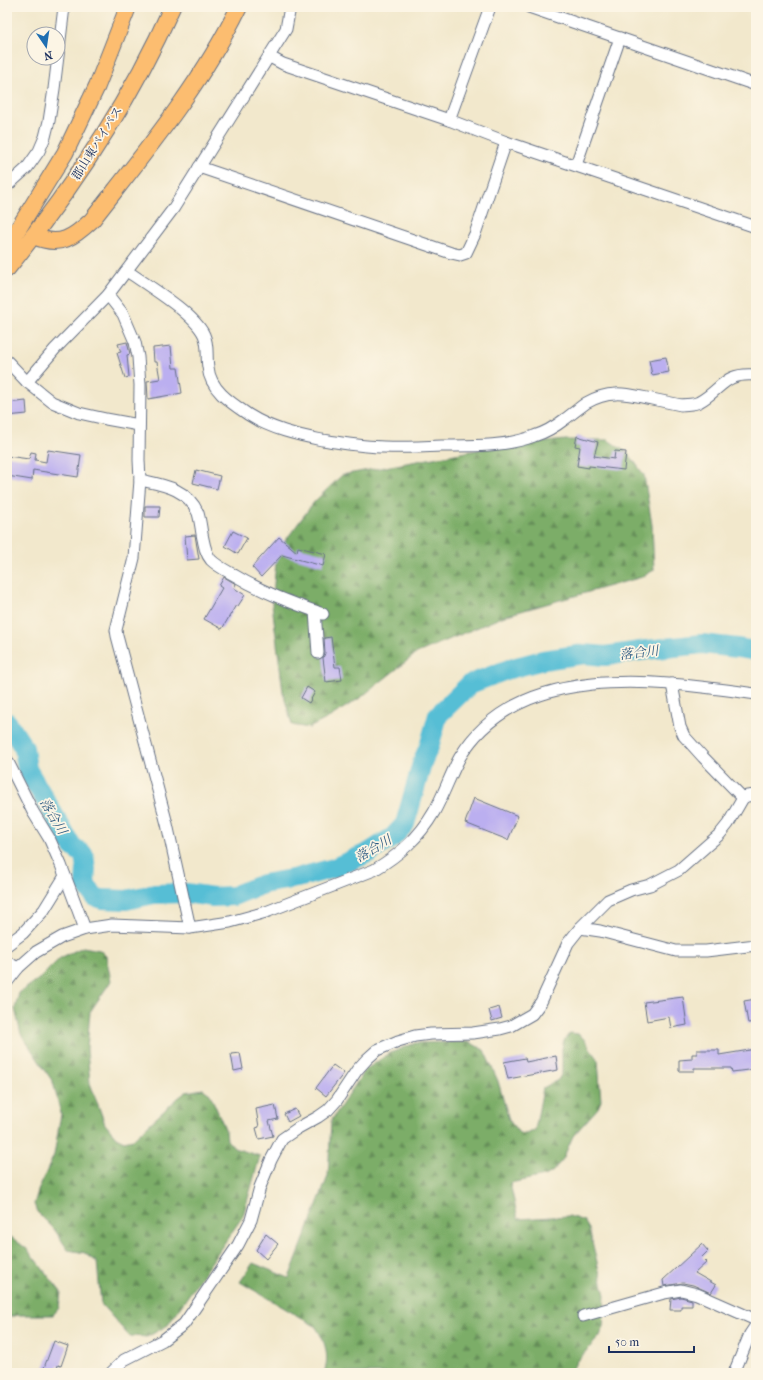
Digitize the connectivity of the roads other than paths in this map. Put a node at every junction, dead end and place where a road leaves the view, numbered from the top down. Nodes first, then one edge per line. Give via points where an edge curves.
1 (64, 7) edge
2 (128, 7) edge
3 (172, 7) edge
4 (239, 7) edge
5 (290, 7) edge
6 (490, 7) edge
7 (529, 7) edge
8 (620, 38) junction
9 (270, 57) junction
10 (756, 85) edge
11 (449, 120) junction
12 (506, 142) junction
13 (576, 165) junction
14 (199, 167) junction
15 (7, 186) edge
16 (756, 227) edge
17 (34, 236) junction
18 (7, 247) edge
19 (7, 269) edge
20 (126, 271) junction
21 (108, 295) junction
22 (7, 361) edge
23 (756, 375) edge
24 (27, 382) junction
25 (139, 425) junction
26 (140, 480) junction
27 (318, 653) dead end
28 (672, 684) junction
29 (756, 694) edge
30 (7, 760) edge
31 (756, 795) edge
32 (743, 798) junction
33 (65, 876) junction
34 (190, 928) junction
35 (580, 928) junction
36 (85, 929) junction
37 (7, 945) edge
38 (756, 945) edge
39 (7, 962) edge
40 (18, 968) junction
41 (7, 982) edge
42 (583, 1316) dead end
43 (756, 1320) edge
44 (756, 1325) edge
45 (111, 1373) edge
46 (734, 1373) edge

1 - 15 street via 45,137 39,152 27,168
2 - 18 highway via 97,86 66,154
3 - 17 highway, 郡山東バイパス via 108,129
4 - 17 highway via 196,82 92,220 74,236 62,240 49,241
5 - 9 street via 286,29
6 - 11 street
7 - 8 street
8 - 10 street
8 - 13 street
9 - 11 street via 283,64
9 - 14 street
11 - 12 street
12 - 13 street
12 - 14 street via 475,234 466,253 460,255
13 - 16 street
14 - 20 street via 173,210
17 - 19 highway, 郡山東バイパス
20 - 21 street
20 - 23 street via 196,322 204,335 208,366 214,386 223,396 249,415 285,432 350,445 384,448 504,444 534,436 563,421 586,403 602,395 636,395 681,405 698,403 731,378
21 - 24 street
21 - 25 street via 122,314 135,342 140,385
22 - 24 street
24 - 25 street via 52,402 72,410
25 - 26 street
26 - 27 street via 172,487 188,498 195,507 206,553 212,561 261,590 319,612
26 - 34 street via 134,558 116,636 167,824
28 - 29 street
28 - 32 street via 684,736
28 - 34 street via 570,686 515,705 498,716 471,742 461,756 434,812 419,834 388,862 361,876 266,912 230,922
30 - 33 street via 49,838
31 - 32 street
32 - 35 street via 720,834 679,870 650,885 608,900
33 - 36 street
33 - 37 street via 44,910 23,933
34 - 36 street via 112,925
35 - 38 street via 676,951 706,951
35 - 45 street via 568,943 541,1002 532,1014 511,1026 473,1033 415,1036 398,1040 377,1050 357,1070 328,1110 282,1139 260,1187 251,1220 238,1245 184,1324 163,1340 124,1360
36 - 40 street via 48,944
39 - 40 street
40 - 41 street
42 - 43 street via 681,1290 697,1294
44 - 46 street

